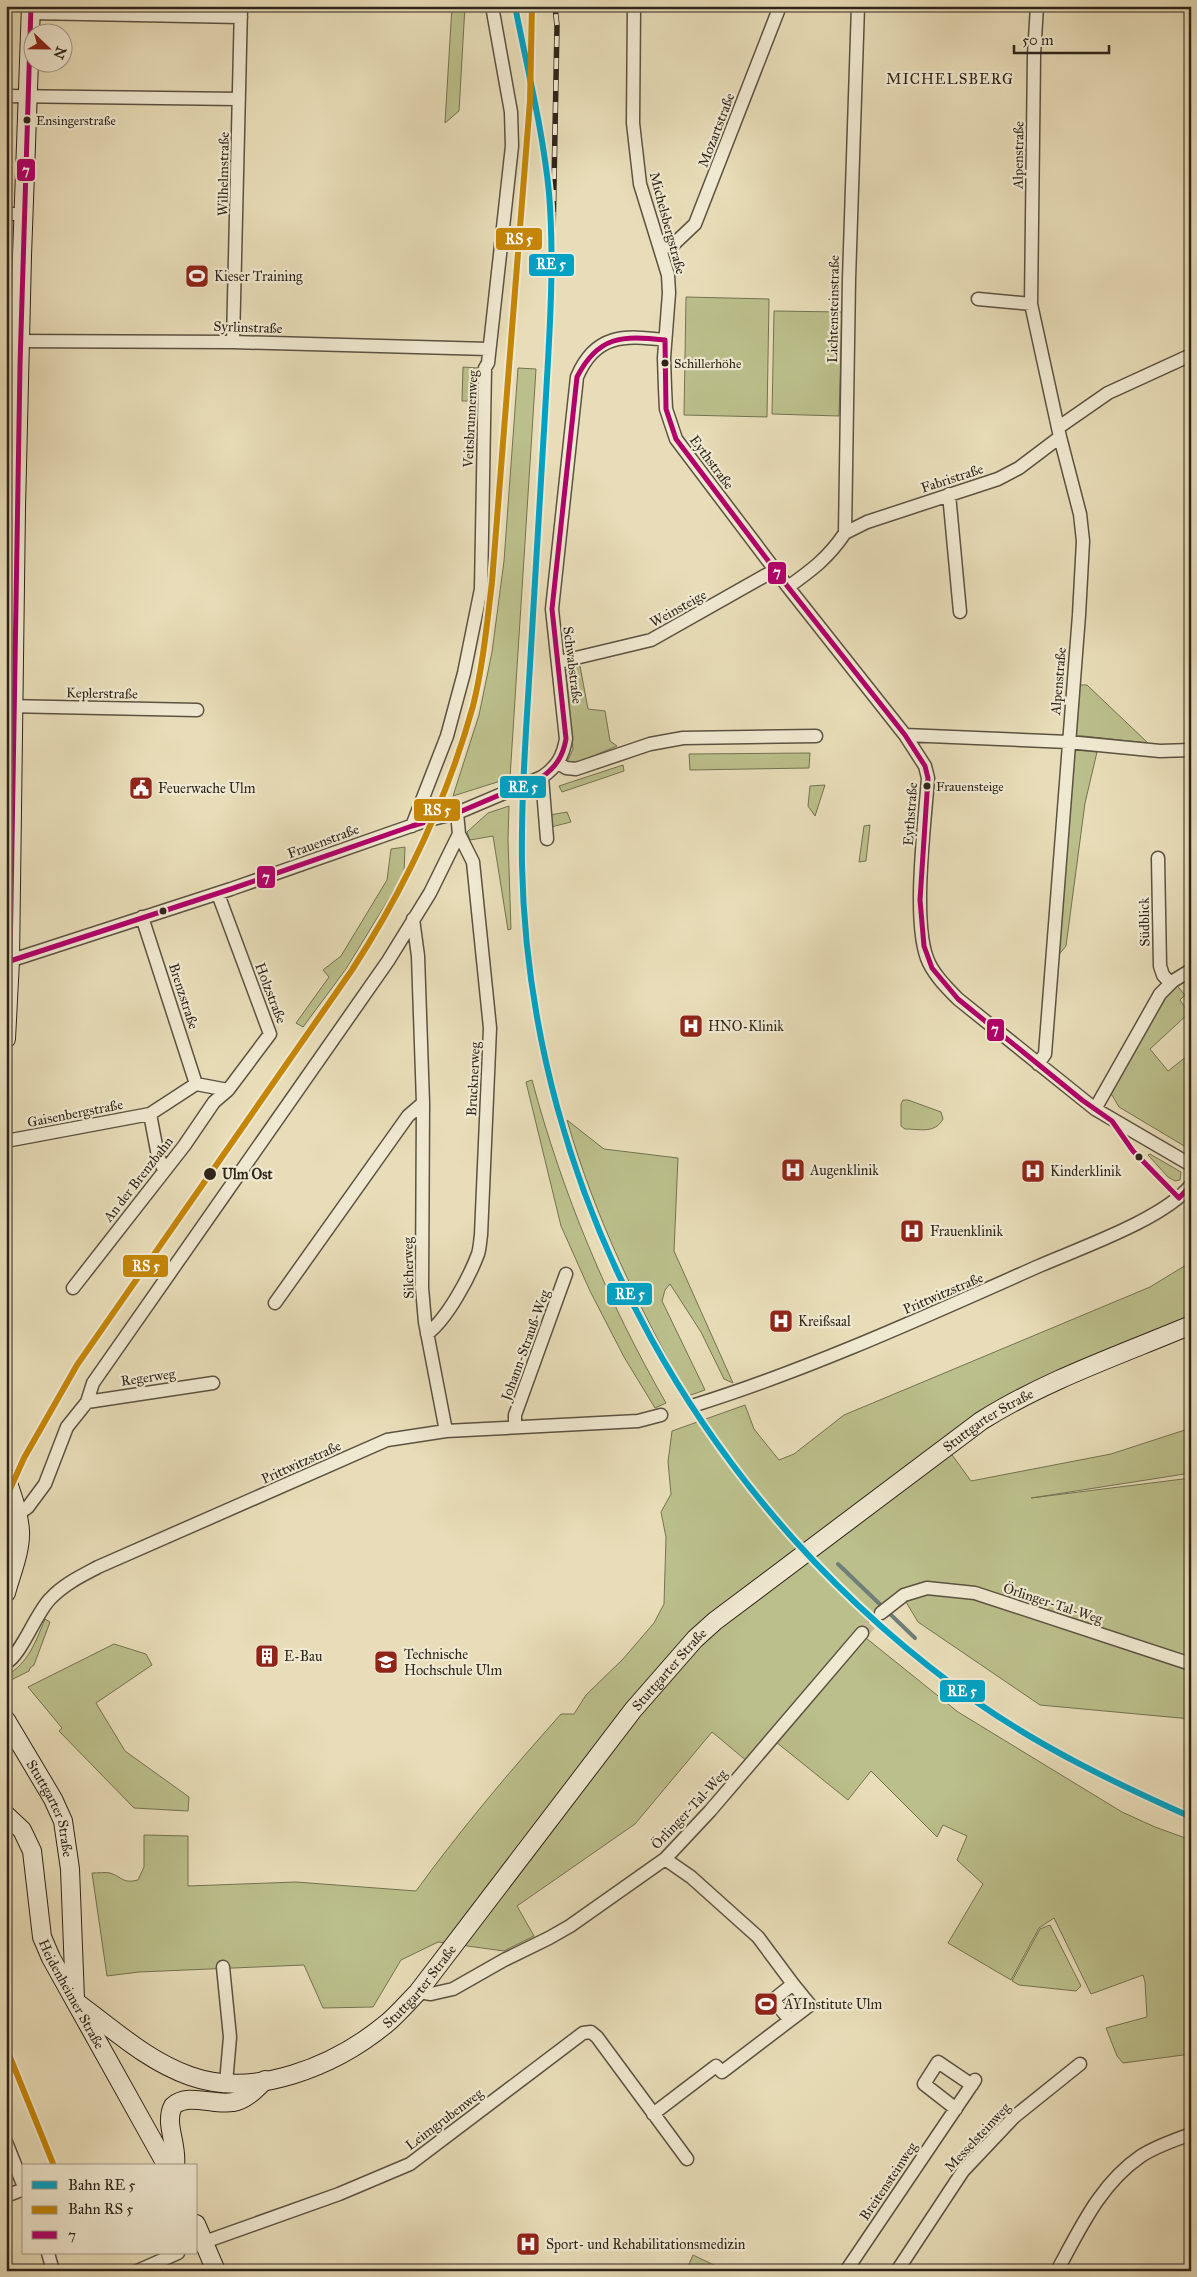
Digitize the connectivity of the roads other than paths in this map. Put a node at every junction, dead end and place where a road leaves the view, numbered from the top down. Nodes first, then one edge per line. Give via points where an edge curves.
1 (492, 6) edge
2 (634, 6) edge
3 (780, 6) edge
4 (858, 6) edge
5 (1037, 6) edge
6 (31, 9) edge
7 (241, 12) edge
8 (6, 96) edge
9 (27, 96) junction
10 (239, 100) junction
11 (15, 214) edge
12 (661, 249) junction
13 (978, 299) dead end
14 (1031, 304) junction
15 (665, 340) junction
16 (13, 341) edge
17 (234, 342) junction
18 (489, 349) junction
19 (1191, 355) edge
20 (665, 388) joint
21 (1059, 432) junction
22 (949, 494) junction
23 (11, 524) edge
24 (845, 533) junction
25 (775, 570) junction
26 (788, 588) junction
27 (960, 612) dead end
28 (559, 662) junction
29 (10, 706) edge
30 (197, 710) dead end
31 (905, 735) junction
32 (816, 736) dead end
33 (1068, 742) junction
34 (1191, 750) edge
35 (558, 763) junction
36 (542, 777) junction
37 (452, 814) junction
38 (412, 826) junction
39 (459, 834) junction
40 (547, 839) dead end
41 (1158, 858) dead end
42 (218, 894) junction
43 (142, 918) junction
44 (413, 919) junction
45 (8, 962) edge
46 (1191, 970) edge
47 (1170, 983) junction
48 (6, 1039) edge
49 (1038, 1064) junction
50 (196, 1084) junction
51 (228, 1090) junction
52 (423, 1102) junction
53 (1095, 1109) junction
54 (150, 1114) junction
55 (6, 1141) edge
56 (1191, 1165) edge
57 (164, 1170) junction
58 (1191, 1185) edge
59 (566, 1274) dead end
60 (73, 1288) dead end
61 (275, 1303) dead end
62 (1191, 1325) edge
63 (427, 1334) junction
64 (213, 1383) dead end
65 (87, 1402) junction
66 (695, 1405) dead end
67 (662, 1415) dead end
68 (515, 1427) junction
69 (446, 1431) junction
70 (6, 1477) edge
71 (18, 1514) junction
72 (6, 1593) edge
73 (885, 1610) tunnel mouth
74 (862, 1633) tunnel mouth
75 (6, 1662) edge
76 (1191, 1664) edge
77 (6, 1720) edge
78 (6, 1815) edge
79 (665, 1859) junction
80 (223, 1966) dead end
81 (793, 1984) junction
82 (418, 1992) junction
83 (76, 2002) junction
84 (790, 2020) junction
85 (1080, 2064) dead end
86 (265, 2080) junction
87 (226, 2083) junction
88 (956, 2108) junction
89 (653, 2114) junction
90 (1191, 2134) edge
91 (6, 2142) edge
92 (687, 2159) dead end
93 (165, 2164) edge
94 (174, 2164) edge
95 (22, 2183) edge
96 (22, 2189) edge
97 (6, 2196) edge
98 (200, 2243) edge
99 (48, 2254) edge
100 (176, 2254) edge
101 (53, 2271) edge
102 (137, 2271) edge
103 (216, 2271) edge
104 (846, 2271) edge
105 (897, 2271) edge
106 (1057, 2271) edge

1 - 18 street, Veitsbrunnenweg via 512,112 512,146
2 - 12 street, Michelsbergstraße via 633,123 640,184
3 - 12 street, Mozartstraße via 695,224 675,243
4 - 24 street, Lichtensteinstraße via 848,279
5 - 14 street, Alpenstraße
6 - 7 street
6 - 9 main road
7 - 10 street, Wilhelmstraße
8 - 9 street
9 - 10 street
9 - 11 main road
10 - 17 street, Wilhelmstraße
11 - 16 main road
12 - 15 street, Michelsbergstraße via 669,293
13 - 14 street
14 - 21 street, Alpenstraße
15 - 20 street, Michelsbergstraße
15 - 28 street, Schwabstraße via 619,338 590,352 577,376 552,609
16 - 17 street, Syrlinstraße
16 - 23 main road
17 - 18 street, Syrlinstraße
18 - 38 street, Veitsbrunnenweg via 485,368 481,589 464,673 446,736
19 - 21 street, Fabristraße via 1108,392
20 - 25 street, Eythstraße via 666,409 676,439
21 - 22 street, Fabristraße via 1019,468 998,479
21 - 33 street, Alpenstraße via 1080,514 1083,541
22 - 24 street, Fabristraße via 867,522
22 - 27 street
23 - 29 main road
24 - 26 street via 832,552
25 - 26 street, Eythstraße
25 - 28 street, Weinsteige via 650,640
26 - 31 street, Eythstraße
28 - 35 street, Schwabstraße via 566,739 564,754
29 - 30 street, Keplerstraße
29 - 45 main road
31 - 33 street
31 - 49 street, Eythstraße via 925,766 928,778 921,889 922,938 929,962 941,982 958,999
32 - 35 street via 683,738 650,744 576,768 566,768
33 - 34 street via 1160,751
33 - 49 street, Alpenstraße via 1045,1054
35 - 36 street, Frauenstraße
36 - 37 street, Frauenstraße
36 - 40 street
37 - 38 street, Frauenstraße
37 - 39 street, Brucknerweg
38 - 42 street, Frauenstraße
39 - 44 street
39 - 63 street, Brucknerweg via 473,862 490,1028 481,1235 479,1253 462,1287 437,1327
41 - 47 street, Südblick via 1160,966
42 - 43 street, Frauenstraße
42 - 51 street, Holzstraße via 270,1034
43 - 45 street, Frauenstraße
43 - 50 street, Brenzstraße
44 - 52 street, Silcherweg via 418,956
44 - 65 street via 388,961 93,1383
45 - 48 main road
46 - 47 street
47 - 53 street via 1149,1013
49 - 53 street, Eythstraße
50 - 51 street
50 - 54 street, Gaisenbergstraße
51 - 57 street, An der Brenzbahn via 214,1102
52 - 61 street via 408,1116
52 - 63 street, Silcherweg via 422,1288
53 - 56 street, Eythstraße
54 - 55 street, Gaisenbergstraße
54 - 57 street
57 - 60 street, An der Brenzbahn
58 - 66 street, Prittwitzstraße via 1166,1206 1124,1229 961,1303 825,1358
59 - 68 street, Johann-Strauß-Weg via 515,1415
62 - 82 main road, Stuttgarter Straße via 1005,1406 715,1620 633,1710
63 - 69 street, Silcherweg
64 - 65 street, Regerweg
65 - 71 street via 67,1427 45,1484 28,1507
67 - 68 street, Prittwitzstraße via 638,1421
68 - 69 street, Prittwitzstraße
69 - 75 street, Prittwitzstraße via 387,1440 69,1582 49,1599 19,1648
70 - 71 main road
71 - 72 main road via 19,1541
73 - 76 street, Örlinger-Tal-Weg via 904,1595 927,1588 975,1593
74 - 79 street, Örlinger-Tal-Weg
77 - 83 main road, Stuttgarter Straße via 63,1821 70,1869
78 - 83 main road, Heidenheimer Straße via 22,1830 32,1851 42,1937
79 - 81 street via 691,1877 758,1937
79 - 82 street, Örlinger-Tal-Weg via 549,1938 452,1989 431,1994
80 - 87 street via 230,2037
81 - 84 street via 773,2000
81 - 84 street via 810,2005
82 - 86 main road, Stuttgarter Straße via 386,2024 344,2052 309,2068
83 - 87 main road, Stuttgarter Straße via 134,2046 170,2068 190,2076
83 - 93 main road, Heidenheimer Straße
84 - 89 street via 722,2072 716,2066
85 - 105 street, Messelsteinweg via 1014,2117 963,2172
86 - 87 main road, Stuttgarter Straße
86 - 94 main road via 233,2102 183,2100 173,2106 169,2122 176,2147
88 - 88 street, Breitensteinweg via 974,2082 938,2062 924,2084
88 - 104 street, Breitensteinweg
89 - 92 street, Leimgrubenweg
89 - 98 street, Leimgrubenweg via 597,2037 591,2032 583,2033 410,2164 326,2199
90 - 106 street via 1142,2156 1118,2176 1091,2209
91 - 95 street
96 - 97 street
98 - 103 main road
99 - 101 street
100 - 102 street

